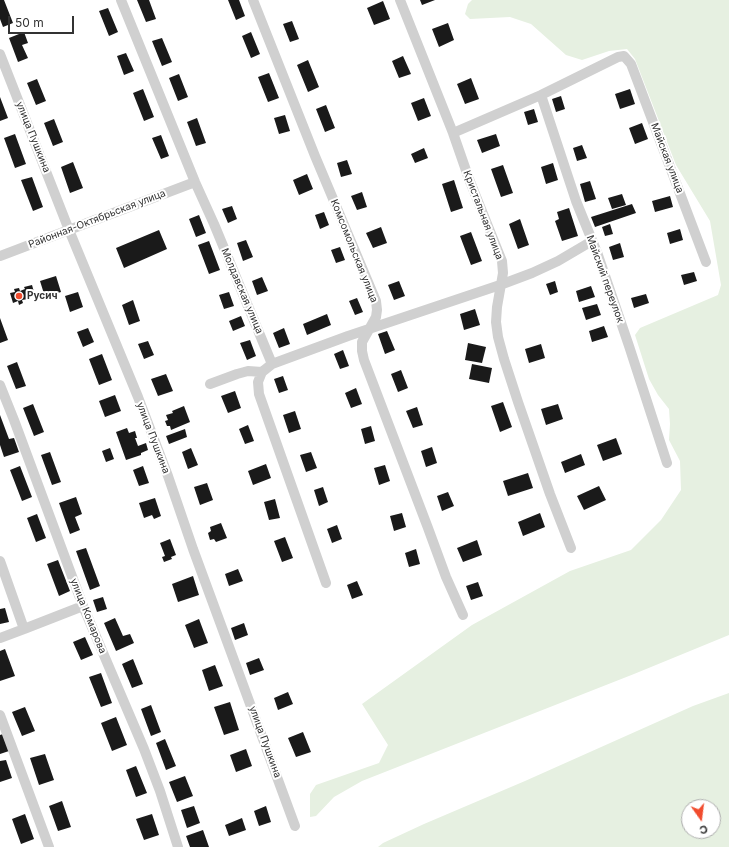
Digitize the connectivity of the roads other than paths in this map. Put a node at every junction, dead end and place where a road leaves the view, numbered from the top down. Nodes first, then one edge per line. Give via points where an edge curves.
1 (121, 0) edge
2 (254, 0) edge
3 (400, 0) edge
4 (0, 54) edge
5 (541, 95) junction
6 (453, 133) junction
7 (195, 182) junction
8 (70, 230) junction
9 (592, 241) junction
10 (0, 256) edge
11 (706, 262) dead end
12 (500, 285) junction
13 (369, 329) junction
14 (348, 336) junction
15 (362, 342) junction
16 (272, 364) junction
17 (262, 372) junction
18 (210, 384) dead end
19 (0, 385) edge
20 (667, 463) dead end
21 (571, 548) dead end
22 (0, 562) edge
23 (326, 583) dead end
24 (83, 606) junction
25 (463, 615) dead end
26 (24, 629) junction
27 (0, 638) edge
28 (0, 715) edge
29 (296, 826) dead end
30 (49, 847) edge
31 (178, 847) edge

1 - 7 street, Молдавская улица
2 - 13 street, Комсомольская улица via 315,156 376,300 376,317
3 - 6 street, Кристальная улица
4 - 8 street, улица Пушкина
5 - 6 street
5 - 9 street, Майский переулок
5 - 11 street, Майская улица via 624,56 631,64
6 - 12 street, Кристальная улица via 502,261
7 - 8 street, Районная-Октябрьская улица
7 - 16 street, Молдавская улица
8 - 10 street, Районная-Октябрьская улица
8 - 29 street, улица Пушкина via 135,390
9 - 12 street via 558,261
9 - 20 street, Майский переулок
12 - 13 street
12 - 21 street, Кристальная улица via 496,322 498,337 518,402
13 - 14 street
13 - 15 street, Комсомольская улица
14 - 15 street
14 - 16 street
15 - 25 street via 364,360 446,577
16 - 17 street
17 - 18 street via 248,371
17 - 23 street via 258,382 259,394
19 - 24 street, улица Комарова
22 - 26 street
24 - 26 street
24 - 31 street, улица Комарова via 144,749
26 - 27 street
28 - 30 street

